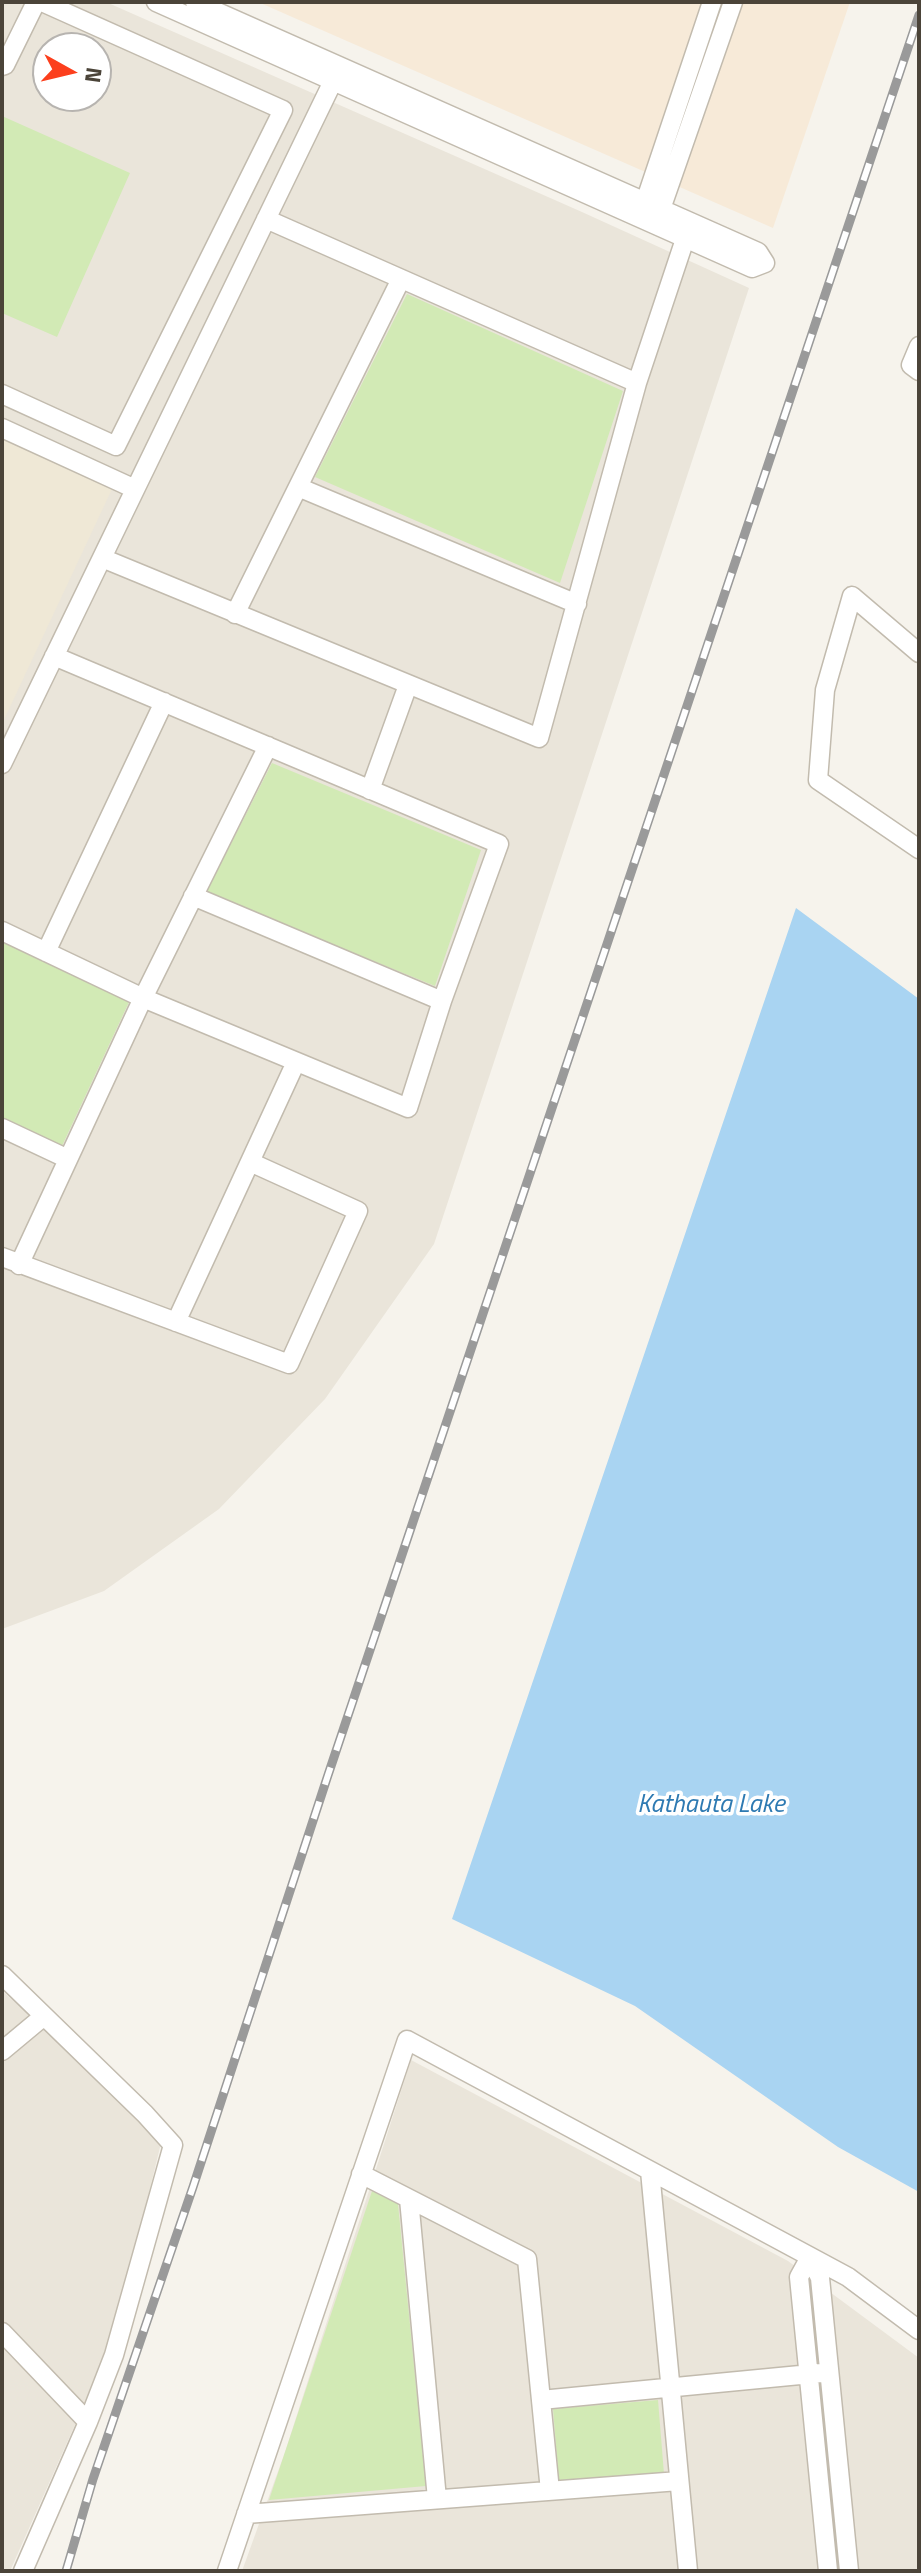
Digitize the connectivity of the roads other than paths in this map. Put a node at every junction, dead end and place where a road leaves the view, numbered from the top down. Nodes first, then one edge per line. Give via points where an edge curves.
1 (39, 2) edge
2 (156, 2) edge
3 (195, 2) edge
4 (712, 2) edge
5 (733, 2) edge
6 (2, 66) edge
7 (336, 74) junction
8 (651, 210) junction
9 (266, 219) junction
10 (401, 279) junction
11 (919, 346) edge
12 (919, 371) edge
13 (637, 383) junction
14 (2, 394) edge
15 (2, 428) edge
16 (298, 487) junction
17 (135, 489) junction
18 (102, 558) junction
19 (577, 604) junction
20 (235, 614) junction
21 (919, 653) edge
22 (54, 656) junction
23 (408, 685) junction
24 (164, 702) junction
25 (268, 746) junction
26 (2, 764) edge
27 (370, 790) junction
28 (919, 849) edge
29 (193, 896) junction
30 (2, 931) edge
31 (46, 952) junction
32 (143, 998) junction
33 (442, 1001) junction
34 (296, 1062) junction
35 (2, 1128) edge
36 (68, 1159) junction
37 (250, 1162) junction
38 (2, 1257) edge
39 (19, 1265) junction
40 (176, 1322) junction
41 (2, 1975) edge
42 (44, 2016) junction
43 (2, 2051) edge
44 (650, 2171) junction
45 (361, 2174) junction
46 (409, 2199) junction
47 (810, 2257) junction
48 (919, 2330) edge
49 (2, 2332) edge
50 (830, 2372) junction
51 (809, 2374) junction
52 (671, 2387) junction
53 (541, 2400) junction
54 (88, 2422) junction
55 (679, 2481) junction
56 (550, 2491) junction
57 (437, 2499) junction
58 (246, 2514) junction
59 (23, 2571) edge
60 (227, 2571) edge
61 (688, 2571) edge
62 (828, 2571) edge
63 (849, 2571) edge

1 - 6 street
1 - 14 street via 283,110 116,446
2 - 7 street
3 - 7 street
4 - 8 street
5 - 8 street
7 - 8 street
7 - 9 street
8 - 13 street via 688,230
9 - 10 street
9 - 17 street
10 - 13 street
10 - 16 street
11 - 12 street via 911,365
13 - 19 street
15 - 17 street
16 - 19 street
16 - 20 street
17 - 18 street
18 - 20 street
18 - 22 street
19 - 23 street via 539,738
20 - 23 street
21 - 28 street via 852,596 825,690 818,780
22 - 24 street
22 - 26 street
23 - 27 street
24 - 25 street
24 - 31 street
25 - 27 street
25 - 29 street
27 - 33 street via 499,844
29 - 32 street
29 - 33 street
30 - 31 street
31 - 32 street
32 - 34 street
32 - 36 street
33 - 34 street via 408,1108
34 - 37 street
35 - 36 street
36 - 39 street
37 - 40 street
37 - 40 street via 358,1211 289,1364
38 - 39 street
39 - 40 street
41 - 42 street
42 - 43 street
42 - 54 street via 173,2145 114,2355
44 - 45 street via 407,2040
44 - 47 street
44 - 52 street
45 - 46 street
45 - 58 street
46 - 53 street via 527,2259
46 - 57 street
47 - 48 street via 848,2277
47 - 50 street via 820,2278
47 - 51 street via 799,2277
49 - 54 street
50 - 51 street
50 - 63 street
51 - 52 street
51 - 62 street
52 - 53 street
52 - 55 street
53 - 56 street
54 - 59 street
55 - 56 street
55 - 61 street
56 - 57 street
57 - 58 street
58 - 60 street

